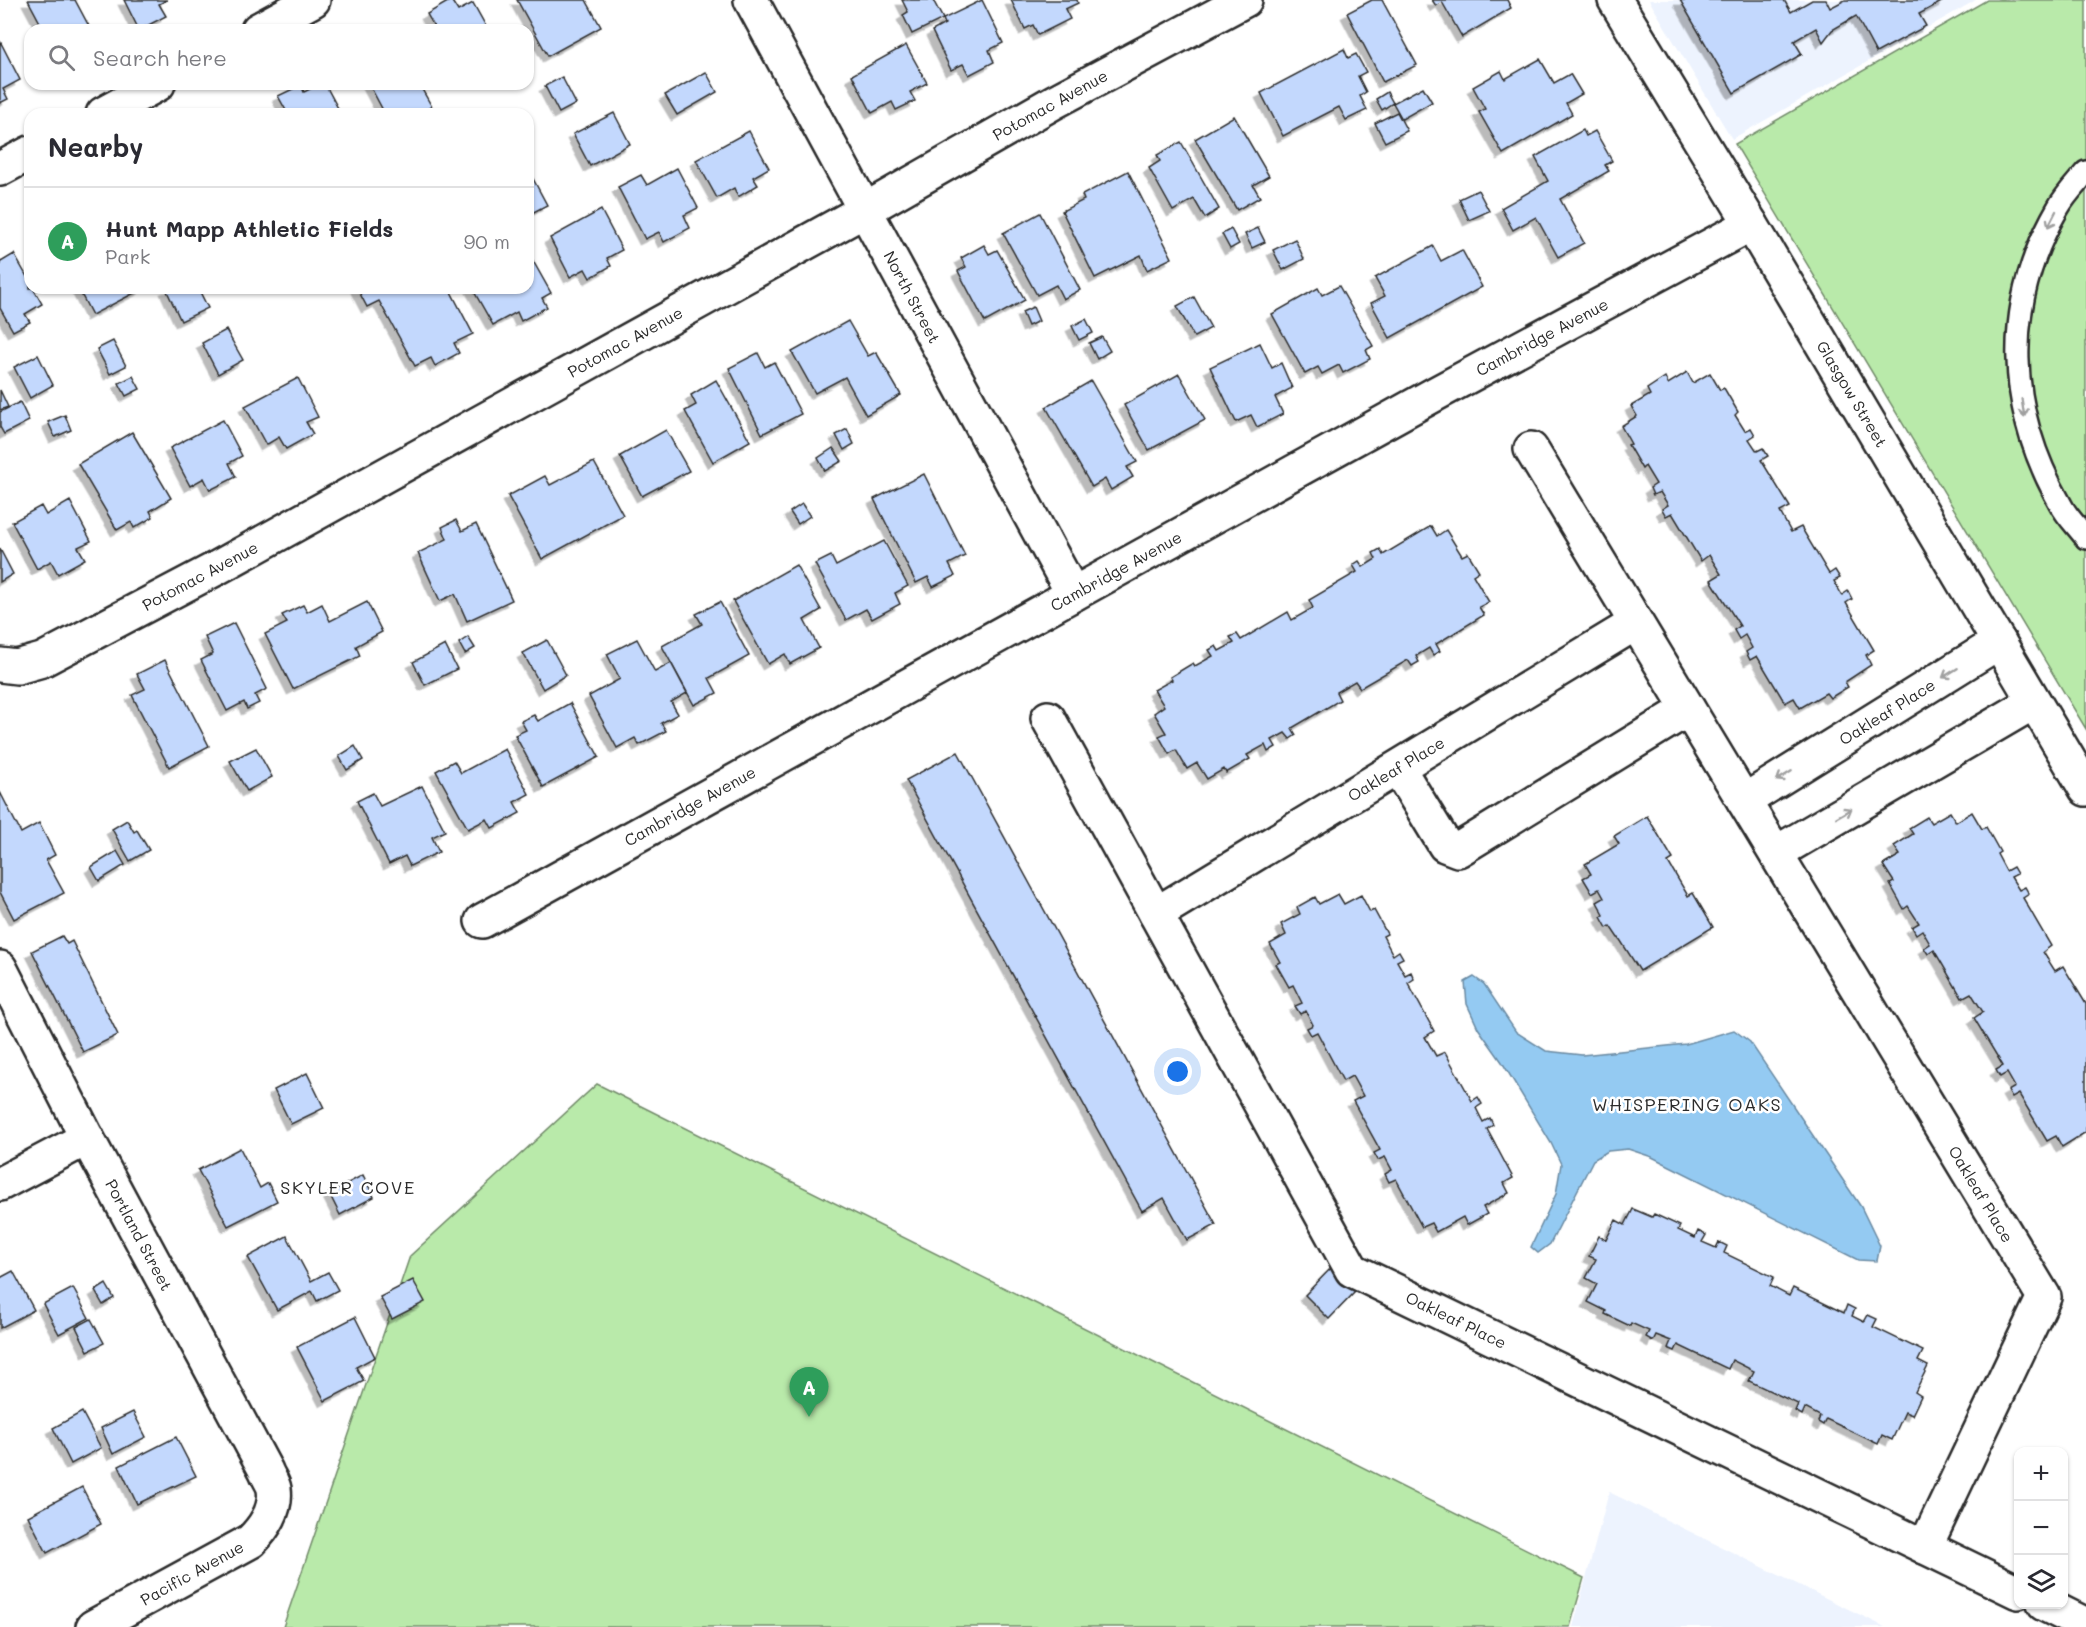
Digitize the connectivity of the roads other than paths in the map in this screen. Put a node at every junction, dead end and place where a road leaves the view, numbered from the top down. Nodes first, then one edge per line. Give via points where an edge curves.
1 (313, 0) edge
2 (751, 0) edge
3 (1245, 0) edge
4 (1615, 0) edge
5 (269, 24) edge
6 (147, 90) edge
7 (113, 108) edge
8 (24, 156) edge
9 (0, 170) edge
10 (2086, 172) edge
11 (865, 210) junction
12 (1751, 224) junction
13 (1531, 449) dead end
14 (2086, 538) edge
15 (1073, 594) junction
16 (1636, 623) junction
17 (2000, 642) junction
18 (0, 665) edge
19 (2034, 702) junction
20 (1688, 709) junction
21 (1048, 718) dead end
22 (1398, 768) junction
23 (2086, 789) edge
24 (1744, 801) junction
25 (1776, 853) junction
26 (1156, 914) junction
27 (482, 921) dead end
28 (0, 968) edge
29 (87, 1138) junction
30 (0, 1184) edge
31 (274, 1502) joint
32 (1925, 1547) junction
33 (2014, 1590) edge
34 (2052, 1609) edge
35 (2086, 1625) edge
36 (93, 1627) edge

1 - 5 street
2 - 11 street, North Street
3 - 11 street, Potomac Avenue via 1054,102
4 - 12 street, Glasgow Street
6 - 7 street
8 - 9 street
10 -> 14 lane via 2059,206 2027,278 2017,367 2024,416 2036,454 2062,507
11 - 15 street, North Street
11 - 18 street, Potomac Avenue via 226,563 42,660 17,666
12 - 15 street, Cambridge Avenue
12 - 17 street, Glasgow Street
13 - 16 street, Oakleaf Place
15 - 27 street, Cambridge Avenue
16 - 20 street, Oakleaf Place
16 - 22 street, Oakleaf Place
17 - 19 street, Glasgow Street
17 -> 24 street, Oakleaf Place
19 - 23 street, Glasgow Street
25 -> 19 street
20 - 22 street via 1458,850 1445,845
20 - 24 street, Oakleaf Place
21 - 26 street, Oakleaf Place
22 - 26 street, Oakleaf Place
24 - 25 street, Oakleaf Place
25 - 32 street, Oakleaf Place via 2044,1297
26 - 32 street, Oakleaf Place via 1352,1270
28 - 29 street, Portland Street
29 - 30 street
29 - 31 street, Portland Street via 266,1471 274,1489
31 - 36 street, Pacific Avenue via 264,1528 251,1541
32 - 33 street, Oakleaf Place
34 - 35 street

